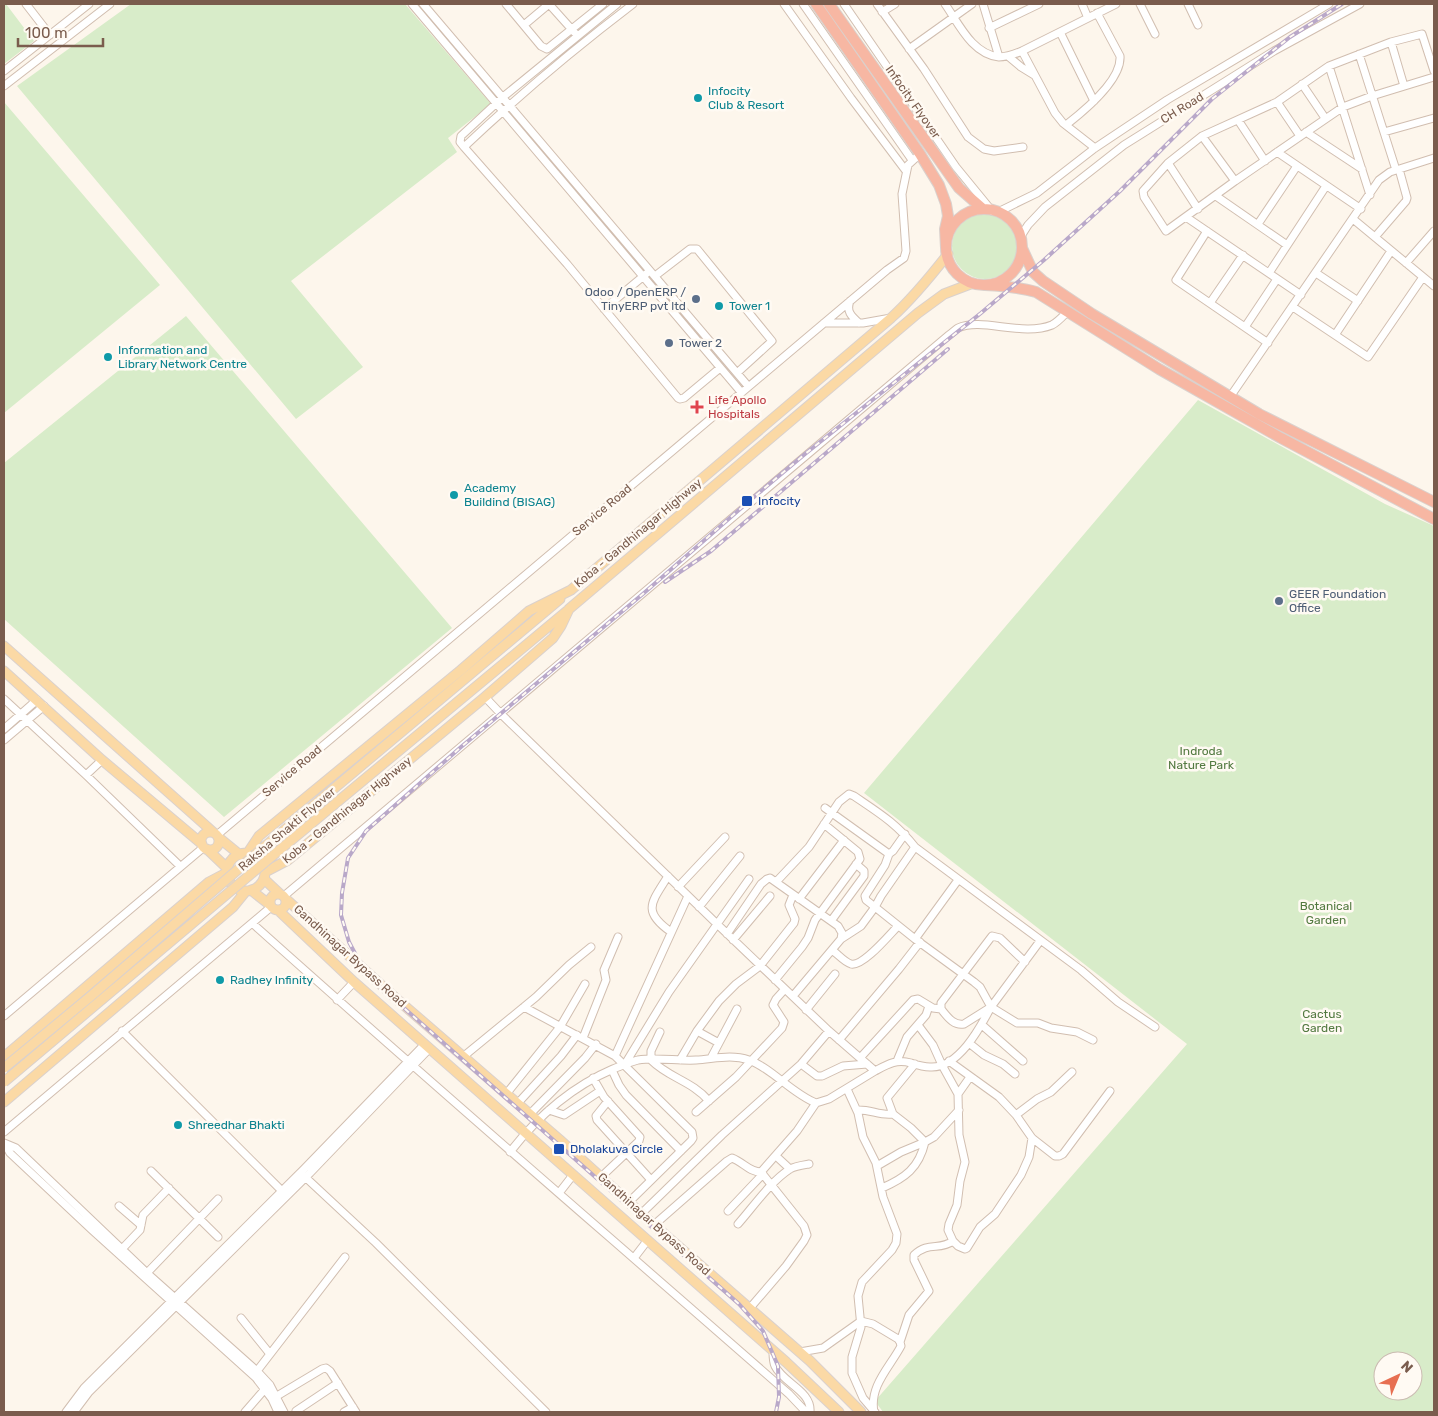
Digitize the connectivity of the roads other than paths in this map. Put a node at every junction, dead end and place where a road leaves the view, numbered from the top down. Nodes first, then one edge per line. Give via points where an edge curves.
1 (26, 4) edge
2 (89, 4) edge
3 (110, 4) edge
4 (412, 4) edge
5 (423, 4) edge
6 (506, 4) edge
7 (617, 4) edge
8 (633, 4) edge
9 (784, 4) edge
10 (802, 4) edge
11 (816, 4) edge
12 (829, 4) edge
13 (844, 4) edge
14 (877, 4) edge
15 (895, 4) edge
16 (945, 4) edge
17 (972, 4) edge
18 (983, 4) edge
19 (1039, 4) edge
20 (1082, 4) edge
21 (1116, 4) edge
22 (1140, 4) edge
23 (1188, 4) edge
24 (1329, 4) edge
25 (1360, 4) edge
26 (600, 5) edge
27 (882, 12) junction
28 (606, 13) junction
29 (1097, 13) junction
30 (1336, 16) junction
31 (954, 17) junction
32 (1088, 18) junction
33 (612, 20) junction
34 (1198, 24) dead end
35 (524, 25) junction
36 (989, 28) junction
37 (1060, 32) junction
38 (574, 33) junction
39 (1155, 34) dead end
40 (50, 35) junction
41 (1391, 42) junction
42 (583, 43) junction
43 (909, 49) junction
44 (1022, 51) junction
45 (1359, 54) junction
46 (1008, 56) junction
47 (999, 57) junction
48 (1329, 66) junction
49 (4, 71) edge
50 (1434, 71) edge
51 (1034, 75) junction
52 (1434, 77) edge
53 (1302, 84) junction
54 (4, 86) edge
55 (1404, 86) junction
56 (1372, 96) junction
57 (503, 97) junction
58 (1094, 100) junction
59 (1277, 102) junction
60 (497, 103) junction
61 (509, 104) junction
62 (1343, 107) junction
63 (503, 111) junction
64 (1325, 118) junction
65 (1434, 118) edge
66 (1238, 120) junction
67 (1066, 125) junction
68 (1384, 132) junction
69 (1303, 134) junction
70 (1202, 136) junction
71 (464, 146) junction
72 (1023, 147) dead end
73 (1095, 148) junction
74 (1277, 152) junction
75 (916, 157) junction
76 (1434, 158) edge
77 (1265, 161) junction
78 (1168, 163) junction
79 (1298, 166) junction
80 (1362, 169) junction
81 (1397, 169) junction
82 (906, 171) junction
83 (1235, 181) junction
84 (1326, 186) junction
85 (1370, 195) junction
86 (1216, 196) junction
87 (1198, 208) junction
88 (1361, 209) junction
89 (991, 211) junction
90 (1186, 217) junction
91 (1353, 220) junction
92 (1258, 224) junction
93 (1207, 231) junction
94 (1434, 231) edge
95 (1021, 236) junction
96 (1375, 238) junction
97 (1287, 245) junction
98 (1022, 248) junction
99 (947, 251) junction
100 (1391, 251) junction
101 (1243, 255) junction
102 (1406, 263) junction
103 (1269, 273) junction
104 (1316, 273) junction
105 (652, 274) junction
106 (643, 277) junction
107 (1423, 277) junction
108 (1277, 279) junction
109 (973, 283) junction
110 (985, 285) junction
111 (1434, 286) edge
112 (1301, 295) junction
113 (850, 301) junction
114 (1358, 301) junction
115 (1210, 303) junction
116 (1293, 307) junction
117 (604, 309) junction
118 (1067, 312) junction
119 (891, 318) junction
120 (824, 323) junction
121 (859, 323) junction
122 (1245, 327) junction
123 (1334, 335) junction
124 (1268, 343) junction
125 (720, 368) junction
126 (737, 373) junction
127 (748, 386) junction
128 (741, 392) junction
129 (1230, 397) junction
130 (1434, 502) edge
131 (1434, 519) edge
132 (571, 590) junction
133 (569, 609) junction
134 (4, 641) edge
135 (4, 646) edge
136 (23, 664) junction
137 (4, 671) edge
138 (485, 697) junction
139 (4, 699) edge
140 (40, 703) junction
141 (500, 714) junction
142 (22, 715) junction
143 (28, 721) junction
144 (4, 730) edge
145 (4, 740) edge
146 (102, 760) junction
147 (86, 775) junction
148 (828, 810) junction
149 (824, 824) junction
150 (905, 834) junction
151 (216, 835) junction
152 (725, 837) dead end
153 (844, 840) junction
154 (204, 847) junction
155 (915, 847) junction
156 (244, 854) junction
157 (889, 854) junction
158 (740, 856) dead end
159 (856, 864) junction
160 (180, 866) junction
161 (228, 870) junction
162 (264, 875) junction
163 (668, 876) junction
164 (749, 879) dead end
165 (958, 880) junction
166 (776, 882) junction
167 (678, 887) junction
168 (249, 890) junction
169 (688, 896) junction
170 (770, 896) dead end
171 (283, 897) junction
172 (796, 897) junction
173 (273, 907) junction
174 (699, 907) junction
175 (875, 907) junction
176 (819, 914) junction
177 (831, 921) junction
178 (252, 923) junction
179 (717, 924) junction
180 (898, 926) junction
181 (671, 932) junction
182 (618, 937) dead end
183 (730, 937) junction
184 (842, 939) junction
185 (917, 940) junction
186 (1040, 941) junction
187 (591, 947) dead end
188 (832, 950) junction
189 (1024, 962) junction
190 (760, 966) junction
191 (835, 974) dead end
192 (964, 974) junction
193 (775, 980) junction
194 (354, 982) junction
195 (585, 984) dead end
196 (786, 989) junction
197 (793, 996) junction
198 (337, 1000) junction
199 (929, 1006) junction
200 (524, 1007) junction
201 (991, 1007) junction
202 (737, 1009) dead end
203 (941, 1009) junction
204 (806, 1010) junction
205 (4, 1016) edge
206 (982, 1024) junction
207 (918, 1025) junction
208 (560, 1027) junction
209 (1155, 1027) dead end
210 (697, 1031) junction
211 (828, 1031) junction
212 (122, 1032) junction
213 (660, 1032) dead end
214 (580, 1037) junction
215 (839, 1040) junction
216 (1093, 1040) dead end
217 (720, 1042) junction
218 (969, 1042) junction
219 (596, 1044) junction
220 (427, 1046) junction
221 (4, 1056) edge
222 (464, 1056) junction
223 (615, 1056) junction
224 (711, 1058) junction
225 (860, 1058) junction
226 (651, 1060) junction
227 (680, 1060) junction
228 (752, 1061) junction
229 (897, 1061) junction
230 (949, 1061) junction
231 (1023, 1061) dead end
232 (411, 1064) junction
233 (625, 1064) junction
234 (801, 1064) junction
235 (867, 1064) junction
236 (915, 1064) junction
237 (942, 1065) junction
238 (4, 1068) edge
239 (612, 1070) junction
240 (875, 1071) junction
241 (1072, 1072) dead end
242 (1015, 1074) dead end
243 (970, 1077) junction
244 (593, 1078) junction
245 (4, 1082) edge
246 (782, 1082) junction
247 (847, 1089) junction
248 (600, 1091) junction
249 (1110, 1091) dead end
250 (507, 1094) junction
251 (958, 1094) junction
252 (709, 1100) junction
253 (608, 1101) junction
254 (4, 1102) edge
255 (518, 1103) junction
256 (816, 1103) junction
257 (549, 1110) junction
258 (857, 1110) junction
259 (959, 1110) junction
260 (696, 1112) dead end
261 (893, 1114) junction
262 (1016, 1115) junction
263 (534, 1117) junction
264 (4, 1132) edge
265 (525, 1133) junction
266 (1032, 1138) junction
267 (925, 1142) junction
268 (4, 1143) edge
269 (681, 1151) junction
270 (510, 1152) junction
271 (626, 1153) junction
272 (776, 1156) junction
273 (809, 1164) dead end
274 (877, 1166) junction
275 (790, 1169) junction
276 (152, 1171) dead end
277 (762, 1173) junction
278 (303, 1175) junction
279 (573, 1175) junction
280 (601, 1177) junction
281 (650, 1180) junction
282 (772, 1185) junction
283 (168, 1188) junction
284 (882, 1188) junction
285 (282, 1191) junction
286 (559, 1193) junction
287 (218, 1199) dead end
288 (629, 1202) junction
289 (119, 1206) dead end
290 (728, 1211) dead end
291 (642, 1213) junction
292 (199, 1218) junction
293 (738, 1224) dead end
294 (140, 1225) junction
295 (654, 1225) junction
296 (218, 1236) dead end
297 (648, 1241) junction
298 (953, 1241) junction
299 (122, 1249) junction
300 (345, 1257) dead end
301 (634, 1258) junction
302 (147, 1273) junction
303 (175, 1301) junction
304 (750, 1308) junction
305 (241, 1318) dead end
306 (862, 1321) junction
307 (900, 1342) junction
308 (773, 1350) junction
309 (800, 1352) junction
310 (270, 1354) junction
311 (257, 1371) junction
312 (338, 1383) junction
313 (265, 1389) junction
314 (277, 1396) junction
315 (355, 1410) edge
316 (296, 1411) dead end
317 (66, 1412) edge
318 (74, 1412) edge
319 (245, 1412) edge
320 (278, 1412) edge
321 (284, 1412) edge
322 (344, 1412) edge
323 (546, 1412) edge
324 (806, 1412) edge
325 (810, 1412) edge
326 (839, 1412) edge
327 (861, 1412) edge
328 (875, 1412) edge

1 - 40 street
2 - 40 street
3 - 54 street
4 - 60 street
5 - 57 street
6 - 35 street
7 - 28 street
8 - 33 street
9 - 82 street
10 - 75 street
11 - 75 highway, Infocity Flyover
12 - 89 highway, Infocity Flyover via 959,188
13 - 89 street via 956,167
14 - 27 street
15 - 27 street
16 - 31 street
17 - 31 street
18 - 36 street
19 - 36 street
20 - 32 street
21 - 29 street
22 - 39 street
23 - 34 street
24 - 30 street
24 - 73 street, CH Road via 1167,100
25 - 30 street, CH Road
26 - 28 street
26 - 38 street
27 - 43 street
28 - 33 street
28 - 38 street
29 - 32 street
29 - 58 street via 1121,63 1114,77
30 - 95 street, CH Road via 1124,145 1045,207
31 - 43 street
31 - 47 street via 978,48
32 - 37 street
33 - 42 street
35 - 38 street via 547,49
35 - 38 street via 549,4
36 - 47 street
37 - 44 street
37 - 58 street
38 - 42 street
38 - 57 street
40 - 49 street
41 - 45 street
41 - 50 street via 1422,34
41 - 55 street
42 - 61 street
43 - 72 street via 956,121 976,144 994,151
44 - 46 street
44 - 51 street
45 - 48 street
45 - 56 street
46 - 47 street
46 - 51 street
48 - 53 street
48 - 62 street
51 - 67 street via 1048,103
52 - 55 street
53 - 59 street
53 - 64 street
55 - 56 street
56 - 62 street
56 - 68 street
57 - 60 street
57 - 61 street
58 - 67 street
59 - 66 street
59 - 69 street
60 - 63 street
60 - 71 street via 462,136 460,142
61 - 63 street
61 - 105 street
62 - 64 street
62 - 80 street
63 - 71 street
63 - 106 street
64 - 69 street
65 - 68 street
66 - 70 street
66 - 77 street
67 - 73 street
68 - 81 street
69 - 74 street
69 - 80 street
70 - 78 street
70 - 83 street
71 - 117 street
73 - 89 street, CH Road via 1037,193
74 - 77 street
74 - 79 street
75 - 82 street, Service Road
75 - 99 highway, Infocity Flyover via 939,185 946,204
76 - 81 street
77 - 83 street
78 - 87 street
78 - 90 street via 1143,191 1144,197 1166,231
79 - 84 street
79 - 92 street
80 - 85 street
81 - 85 street via 1379,180
81 - 96 street via 1407,198
82 - 113 street, Service Road via 902,194 904,258
83 - 86 street
84 - 88 street
84 - 97 street
85 - 88 street
86 - 87 street
86 - 92 street
87 - 90 street
88 - 91 street
89 - 95 highway via 1008,218
89 - 99 highway via 974,210 954,224 948,235
90 - 93 street
91 - 96 street
91 - 104 street
92 - 97 street
93 - 101 street
93 - 115 street via 1176,280
94 - 102 street
95 - 98 highway
96 - 100 street
97 - 103 street
98 - 110 highway via 1015,270 1002,281
98 - 129 highway via 1033,272 1043,281
99 - 109 highway via 954,270
99 - 119 main road, Koba - Gandhinagar Highway via 915,295
100 - 102 street
100 - 114 street
101 - 103 street
101 - 115 street
102 - 107 street
103 - 108 street
104 - 112 street
104 - 114 street
105 - 106 street
105 - 126 street
105 - 126 street via 692,248 697,249 772,341
106 - 117 street
106 - 125 street
107 - 111 street
107 - 123 street via 1368,357
108 - 112 street
108 - 122 street
109 - 110 highway
109 - 133 main road, Koba - Gandhinagar Highway via 932,302
110 - 118 highway via 1036,292
112 - 116 street
113 - 120 street, Service Road
113 - 121 street via 848,311
114 - 123 street
115 - 122 street
116 - 123 street
116 - 124 street
117 - 125 street via 680,399
118 - 131 highway via 1281,438
118 - 141 street via 1054,324 1042,327 1008,329 972,325 949,335
119 - 121 street
119 - 132 main road, Koba - Gandhinagar Highway
120 - 121 street
120 - 127 street, Service Road
122 - 124 street
124 - 129 street
125 - 128 street
126 - 127 street
127 - 128 street, Service Road
128 - 151 street, Service Road
129 - 130 highway
132 - 156 main road, Koba - Gandhinagar Highway via 529,610 259,836
132 - 238 main road, Raksha Shakti Flyover, bridge
133 - 138 main road, Koba - Gandhinagar Highway via 562,626 552,638
133 - 245 main road, Raksha Shakti Flyover, bridge
134 - 136 street
135 - 136 main road
136 - 151 main road
137 - 140 main road
138 - 141 street
138 - 162 main road, Koba - Gandhinagar Highway via 288,860
139 - 142 street
140 - 142 street
140 - 143 street
140 - 146 main road
141 - 163 street
141 - 171 street
142 - 143 street
142 - 144 street
143 - 145 street
143 - 147 street
146 - 147 street
146 - 154 main road
147 - 160 street
148 - 149 street
148 - 150 street via 849,794
148 - 157 street
149 - 153 street
149 - 166 street via 809,847
150 - 155 street
150 - 157 street
151 - 154 main road via 204,834
151 - 154 main road via 218,846 213,850
151 - 156 main road
152 - 167 street
153 - 159 street via 861,855
153 - 172 street
154 - 160 street
154 - 161 main road
155 - 165 street
155 - 175 street
156 - 161 main road via 233,859
156 - 162 main road via 252,854 260,860
157 - 175 street via 865,896
158 - 174 street
159 - 176 street
159 - 177 street via 864,871 864,876
160 - 205 street
161 - 168 main road via 233,885
161 - 221 main road via 209,882
162 - 168 main road via 257,888
162 - 171 main road, Gandhinagar Bypass Road
163 - 167 street
163 - 181 street via 651,908
164 - 179 street
165 - 185 street
165 - 186 street
166 - 172 street
166 - 183 street via 767,879 760,884
167 - 169 street
168 - 173 main road, Gandhinagar Bypass Road
168 - 254 main road via 219,920
169 - 174 street
169 - 181 street
170 - 183 street
171 - 173 main road via 284,908
171 - 173 main road via 271,896
171 - 222 main road, Gandhinagar Bypass Road
172 - 176 street
172 - 190 street via 789,905 794,923
173 - 178 street
173 - 194 main road, Gandhinagar Bypass Road
174 - 179 street
175 - 180 street
175 - 184 street via 861,926
176 - 177 street
176 - 193 street via 805,943
177 - 184 street via 841,930
178 - 198 street
178 - 212 street
179 - 183 street
179 - 233 street via 669,992
180 - 185 street
180 - 188 street via 856,964 845,961
181 - 223 street
182 - 214 street via 604,970 606,980
183 - 190 street
184 - 188 street
185 - 192 street
185 - 215 street via 889,981
186 - 189 street
186 - 209 street
187 - 200 street
188 - 197 street
189 - 192 street via 1000,938 992,936
189 - 201 street
190 - 193 street
190 - 210 street via 719,1001
191 - 204 street
192 - 201 street via 980,987
192 - 203 street via 941,1003
193 - 196 street
194 - 198 street
194 - 220 main road, Gandhinagar Bypass Road
195 - 208 street
196 - 197 street
196 - 228 street via 773,1005 784,1025
197 - 204 street
198 - 232 street
199 - 203 street
199 - 207 street
199 - 225 street via 918,998 913,1000
200 - 208 street
200 - 222 street
201 - 203 street via 964,1024 955,1023
201 - 206 street
201 - 216 street via 1017,1023 1038,1023 1077,1032
202 - 217 street
204 - 211 street
206 - 218 street
206 - 231 street
207 - 229 street via 907,1037
207 - 237 street via 933,1045
208 - 214 street
208 - 250 street
210 - 217 street
210 - 227 street
211 - 215 street
211 - 234 street
212 - 264 street
212 - 285 street
213 - 226 street via 651,1051
214 - 219 street
214 - 255 street
215 - 225 street
217 - 224 street
218 - 230 street
218 - 242 street
219 - 223 street
219 - 263 street
220 - 232 street
220 - 265 main road, Gandhinagar Bypass Road
222 - 250 main road, Gandhinagar Bypass Road
223 - 233 street
224 - 227 street
224 - 228 street via 735,1057
225 - 235 street
226 - 227 street
226 - 233 street
226 - 252 street via 664,1072 697,1088
228 - 246 street
228 - 252 street
229 - 236 street
229 - 240 street
230 - 237 street
230 - 243 street
232 - 270 street
232 - 278 street
233 - 239 street
233 - 269 street via 692,1132 693,1138
234 - 235 street via 816,1076 843,1066
234 - 246 street
235 - 240 street
236 - 237 street via 931,1068
236 - 261 street via 886,1098
237 - 251 street
239 - 244 street
239 - 269 street via 626,1095
240 - 247 street
241 - 262 street
243 - 251 street
243 - 262 street
244 - 248 street
244 - 257 street
246 - 256 street
246 - 291 street
247 - 256 street
247 - 258 street
248 - 253 street
248 - 257 street via 564,1115
249 - 266 street via 1063,1154 1055,1156
250 - 255 main road, Gandhinagar Bypass Road
251 - 259 street
252 - 260 street
253 - 271 street via 596,1118
253 - 271 street via 640,1134 639,1141
255 - 263 main road, Gandhinagar Bypass Road
256 - 272 street
257 - 263 street
258 - 261 street
258 - 274 street via 862,1137
259 - 267 street
259 - 298 street via 960,1142 965,1162 957,1205 948,1230
261 - 267 street
262 - 266 street
263 - 265 street
263 - 280 main road, Gandhinagar Bypass Road
265 - 270 street
265 - 279 main road, Gandhinagar Bypass Road
266 - 298 street via 1025,1167 995,1214 980,1227 967,1248
267 - 274 street
267 - 284 street via 922,1155 912,1170
268 - 299 street via 16,1148
268 - 303 street via 10,1153
269 - 281 street
270 - 286 street
271 - 280 street
271 - 281 street
272 - 275 street
272 - 277 street
273 - 275 street
274 - 284 street
275 - 282 street
276 - 283 street
277 - 282 street
277 - 290 street
277 - 295 street via 750,1170 732,1158
278 - 285 street
278 - 303 street
278 - 323 street
279 - 286 street
279 - 297 main road, Gandhinagar Bypass Road
280 - 288 main road, Gandhinagar Bypass Road
281 - 288 street
282 - 293 street
282 - 304 street via 804,1226 806,1235 786,1266
283 - 292 street
283 - 294 street via 143,1215
284 - 306 street via 897,1234 896,1243 859,1288
285 - 303 street
286 - 301 street
287 - 292 street
288 - 291 main road, Gandhinagar Bypass Road
289 - 294 street
291 - 295 main road, Gandhinagar Bypass Road
292 - 296 street
292 - 302 street
294 - 299 street via 137,1234
295 - 304 main road, Gandhinagar Bypass Road
297 - 301 street
297 - 308 main road, Gandhinagar Bypass Road
298 - 307 street via 943,1247 930,1246 914,1255 928,1291 909,1315
299 - 302 street
300 - 310 street
301 - 324 street
302 - 303 street
303 - 311 street
303 - 313 street
303 - 317 street via 84,1388
303 - 318 street via 88,1392
304 - 309 main road, Gandhinagar Bypass Road
305 - 310 street
306 - 307 street via 885,1330
306 - 309 street via 823,1348
306 - 328 street via 852,1357 852,1373 863,1398
307 - 328 street via 875,1392
308 - 325 street via 776,1368 805,1397 811,1407
308 - 326 main road, Gandhinagar Bypass Road
309 - 327 main road, Gandhinagar Bypass Road
310 - 311 street
311 - 314 street
312 - 314 street via 326,1368
312 - 315 street
312 - 316 street
313 - 319 street
313 - 320 street
314 - 321 street
315 - 322 street

